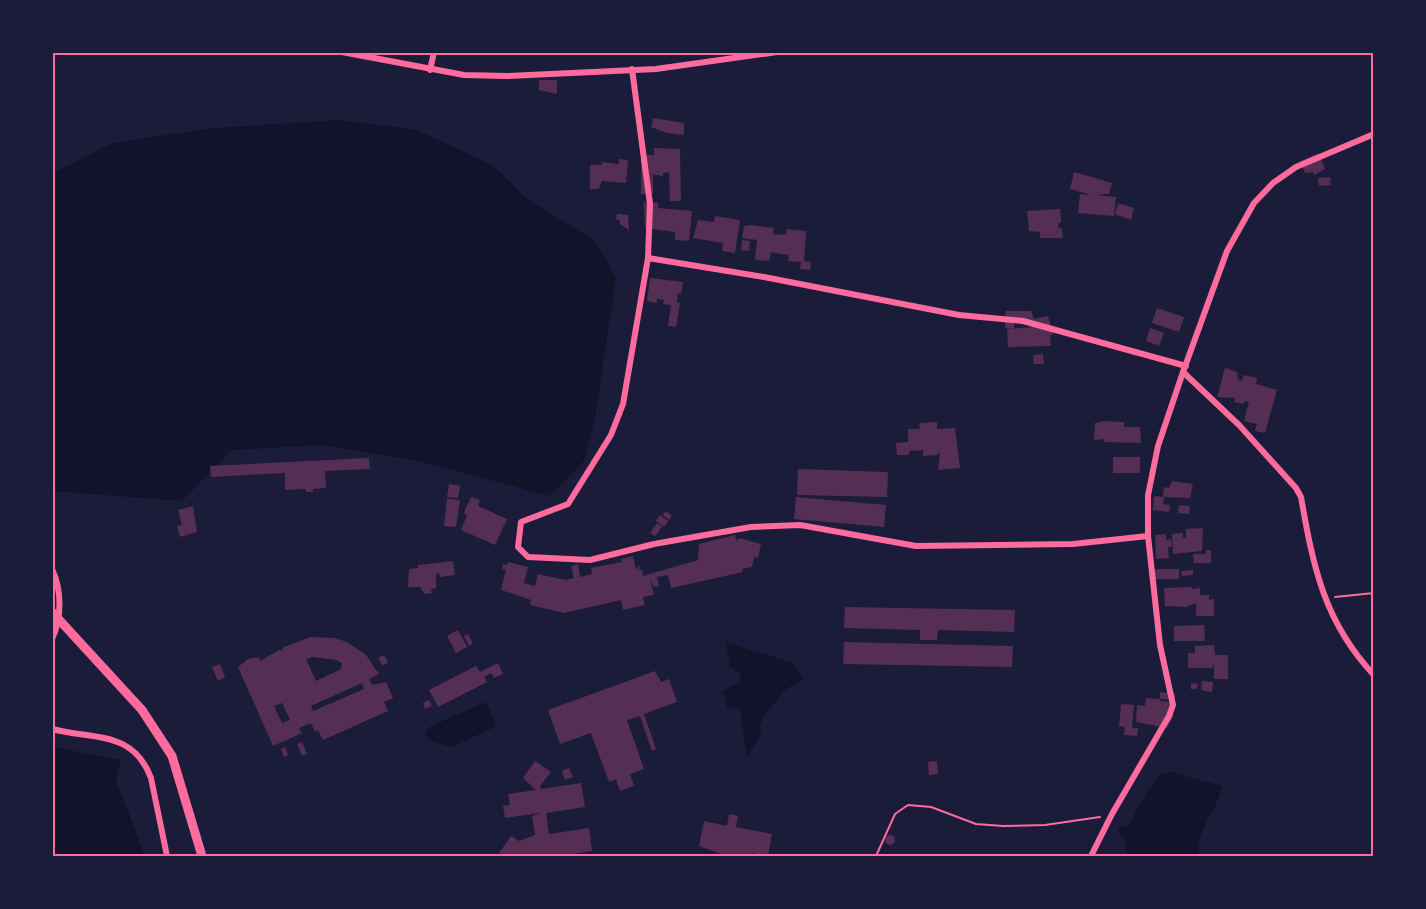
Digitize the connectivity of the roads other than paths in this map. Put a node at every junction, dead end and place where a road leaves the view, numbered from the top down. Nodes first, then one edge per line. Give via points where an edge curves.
1 (342, 52) edge
2 (434, 52) edge
3 (777, 52) edge
4 (632, 69) junction
5 (430, 70) junction
6 (1374, 134) edge
7 (648, 258) junction
8 (1184, 369) junction
9 (1148, 536) junction
10 (52, 569) edge
11 (56, 615) edge
12 (52, 639) edge
13 (1374, 675) edge
14 (52, 729) edge
15 (167, 856) edge
16 (202, 856) edge
17 (1091, 856) edge

1 - 5 street
2 - 5 street
3 - 4 street
4 - 5 street via 507,76
4 - 7 street via 650,204
6 - 8 street via 1296,167 1254,203 1227,251
7 - 8 street via 959,315 1023,321
7 - 9 street via 623,404 611,435 568,504 521,522 518,547 528,557 590,560 751,527 800,525 916,546 1072,544
8 - 9 street via 1150,478
8 - 13 street via 1296,488 1324,599 1359,659
9 - 17 street via 1160,645 1173,705
10 - 11 street via 60,602
11 - 12 street
11 - 16 street via 142,710 172,756
14 - 15 street via 128,744 151,778

